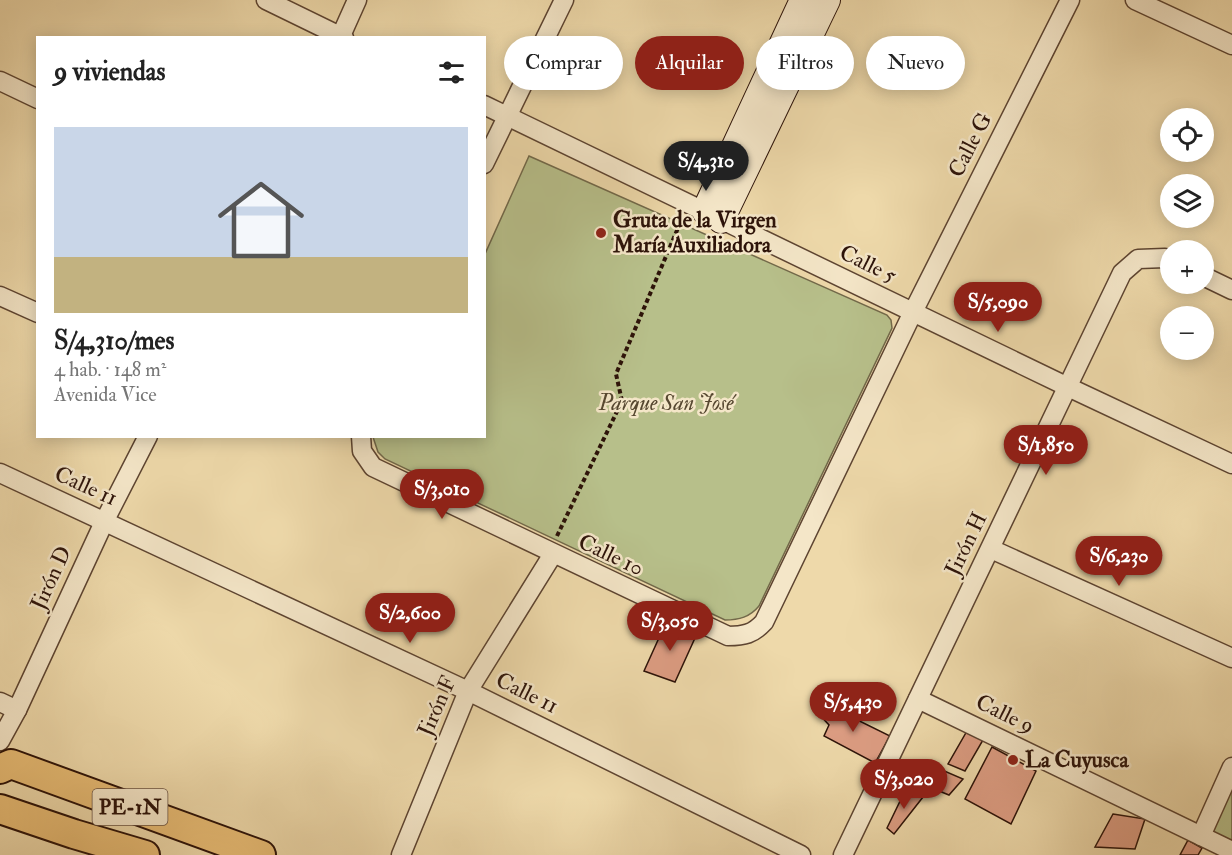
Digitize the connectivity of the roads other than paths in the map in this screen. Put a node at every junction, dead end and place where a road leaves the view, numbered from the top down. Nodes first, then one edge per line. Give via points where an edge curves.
1 (266, 0) edge
2 (357, 0) edge
3 (564, 0) edge
4 (803, 0) edge
5 (827, 0) edge
6 (1070, 0) edge
7 (1135, 0) edge
8 (340, 36) edge
9 (342, 36) edge
10 (1232, 45) edge
11 (0, 81) edge
12 (36, 98) edge
13 (486, 106) edge
14 (508, 116) junction
15 (486, 160) edge
16 (705, 212) junction
17 (1160, 258) edge
18 (1214, 281) edge
19 (1232, 290) edge
20 (0, 296) edge
21 (913, 312) junction
22 (36, 313) edge
23 (1068, 387) junction
24 (147, 438) edge
25 (361, 444) edge
26 (1232, 464) edge
27 (0, 473) edge
28 (105, 520) junction
29 (991, 549) junction
30 (551, 553) junction
31 (1232, 658) edge
32 (468, 691) junction
33 (918, 699) junction
34 (0, 702) edge
35 (17, 710) junction
36 (0, 741) edge
37 (1232, 766) edge
38 (0, 769) edge
39 (0, 809) edge
40 (1201, 836) junction
41 (1232, 851) edge
42 (145, 855) edge
43 (261, 855) edge
44 (401, 855) edge
45 (801, 855) edge
46 (843, 855) edge

1 - 8 street
2 - 9 street
3 - 14 street
4 - 16 street
5 - 16 street
6 - 21 street, Calle G
7 - 10 street
11 - 12 street
13 - 14 street, Calle 5
14 - 15 street
14 - 16 street, Calle 5
16 - 21 street, Calle 5
17 - 23 street, Jirón H via 1138,259 1122,273
18 - 19 street
20 - 22 street
21 - 23 street, Calle 5
21 - 30 street, Calle 10 via 764,622 756,631 728,636
23 - 26 street, Calle 5
23 - 29 street, Jirón H
24 - 28 street, Jirón D
25 - 30 street, Calle 10 via 372,467
27 - 28 street, Calle 11
28 - 32 street, Calle 11
28 - 35 street, Jirón D
29 - 31 street
29 - 33 street, Jirón H
30 - 32 street, Jirón F
32 - 44 street, Jirón F
32 - 45 street, Calle 11
33 - 40 street, Calle 9
33 - 46 street, Jirón H
34 - 35 street
35 - 36 street, Jirón D
37 - 40 street
38 - 43 main road, PE-1N via 11,764
39 - 42 main road, PE-1N
40 - 41 street, Calle 9

